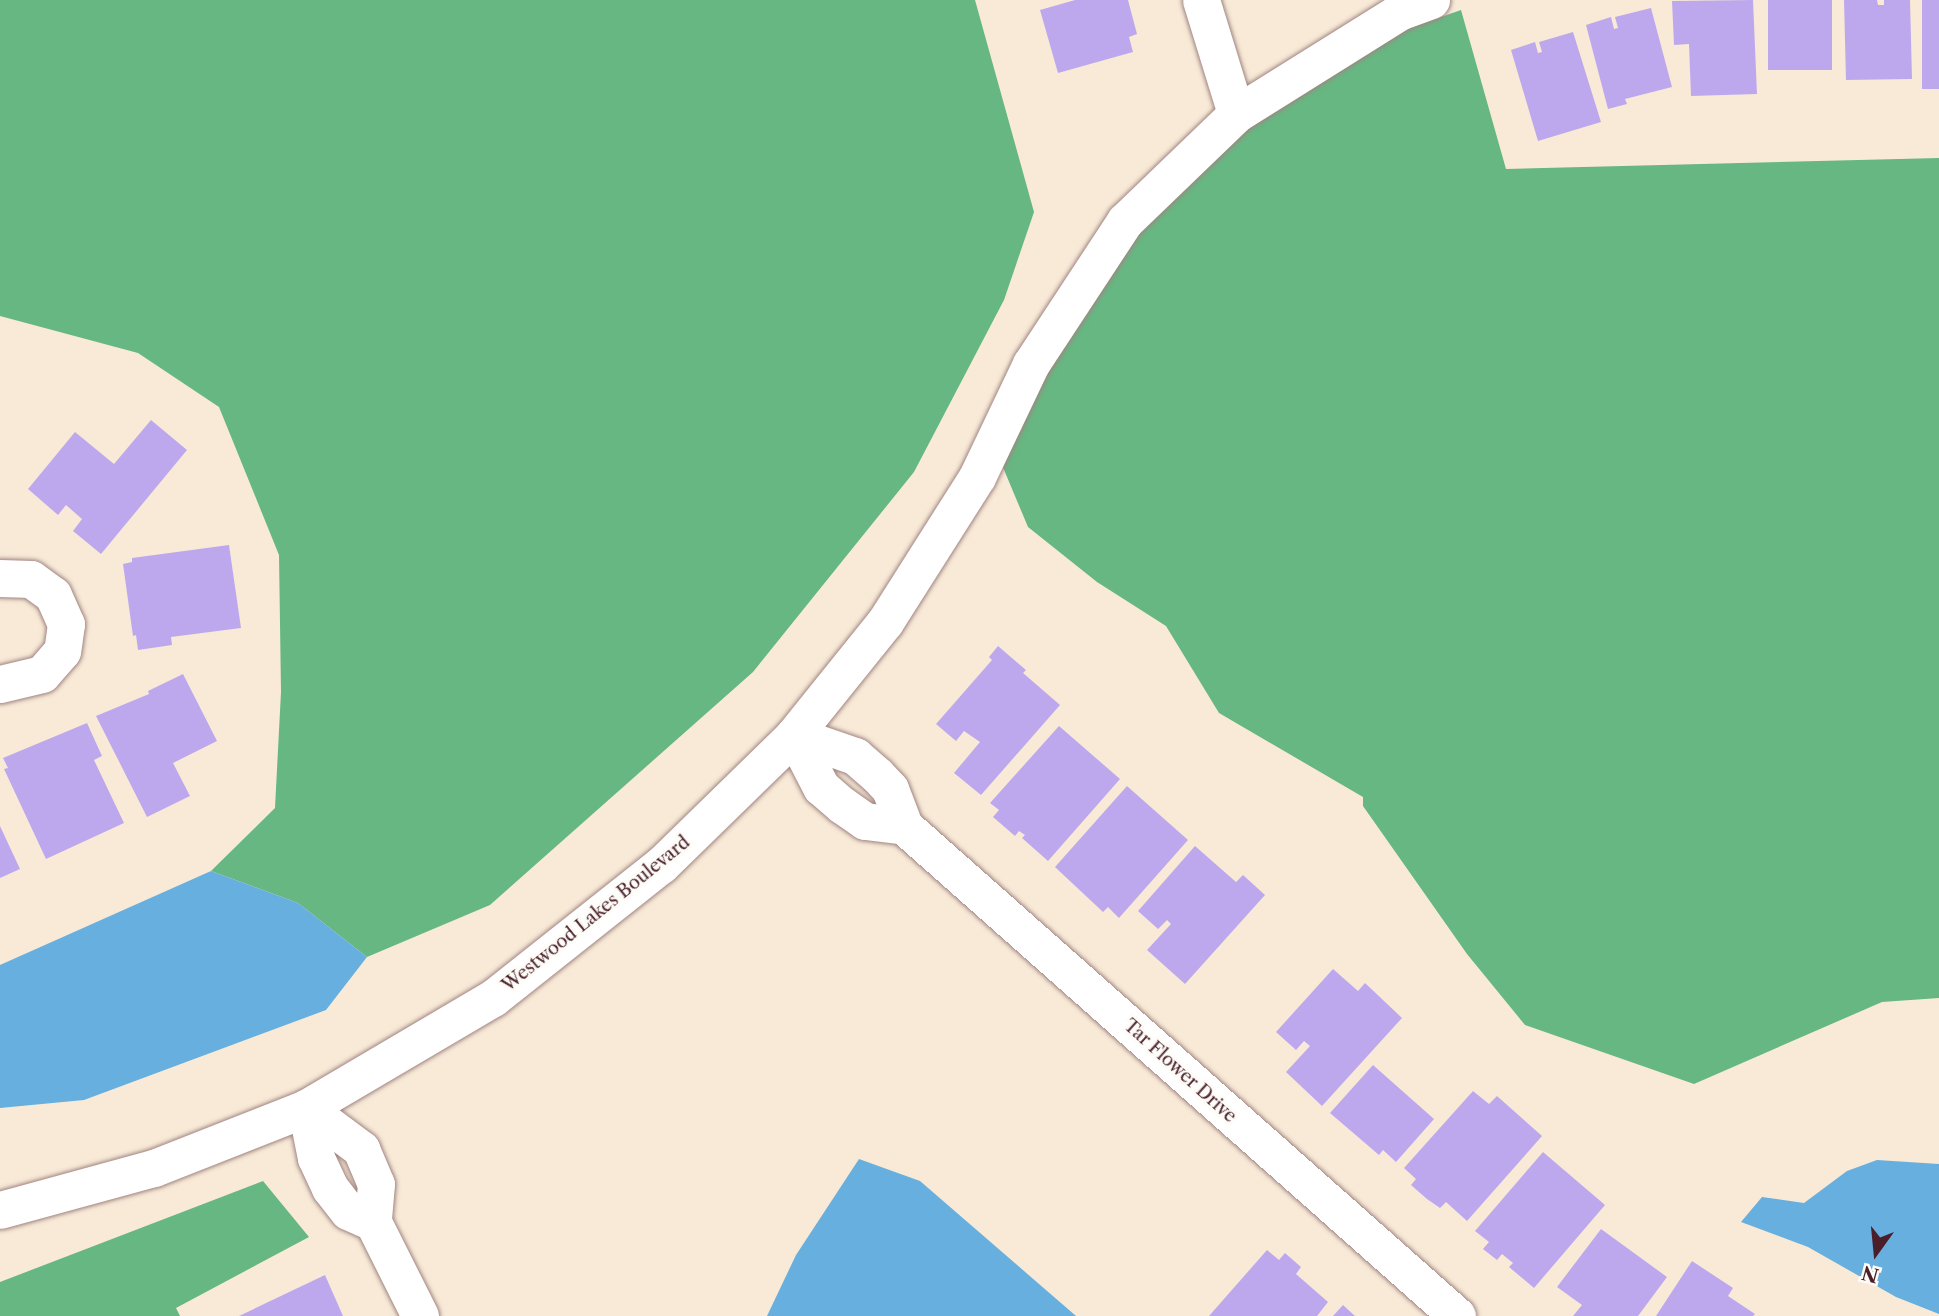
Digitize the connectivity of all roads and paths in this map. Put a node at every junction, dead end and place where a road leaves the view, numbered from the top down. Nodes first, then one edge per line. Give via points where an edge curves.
1 (1201, 0) edge
2 (1431, 0) edge
3 (1236, 114) junction
4 (0, 578) edge
5 (0, 684) edge
6 (794, 735) junction
7 (306, 1108) junction
8 (0, 1210) edge
9 (420, 1316) edge
10 (1457, 1316) edge

1 - 3 street
2 - 3 street, Westwood Lakes Boulevard via 1401,11
3 - 6 street, Westwood Lakes Boulevard via 1125,222 1031,365 977,477 885,622
4 - 5 street via 31,579 53,595 66,624 62,651 42,674
6 - 7 street, Westwood Lakes Boulevard via 661,865 493,998
6 - 10 street, Tar Flower Drive via 855,756 890,789 904,826
7 - 8 street, Westwood Lakes Boulevard via 154,1168
7 - 9 street via 361,1149 376,1184 373,1222

